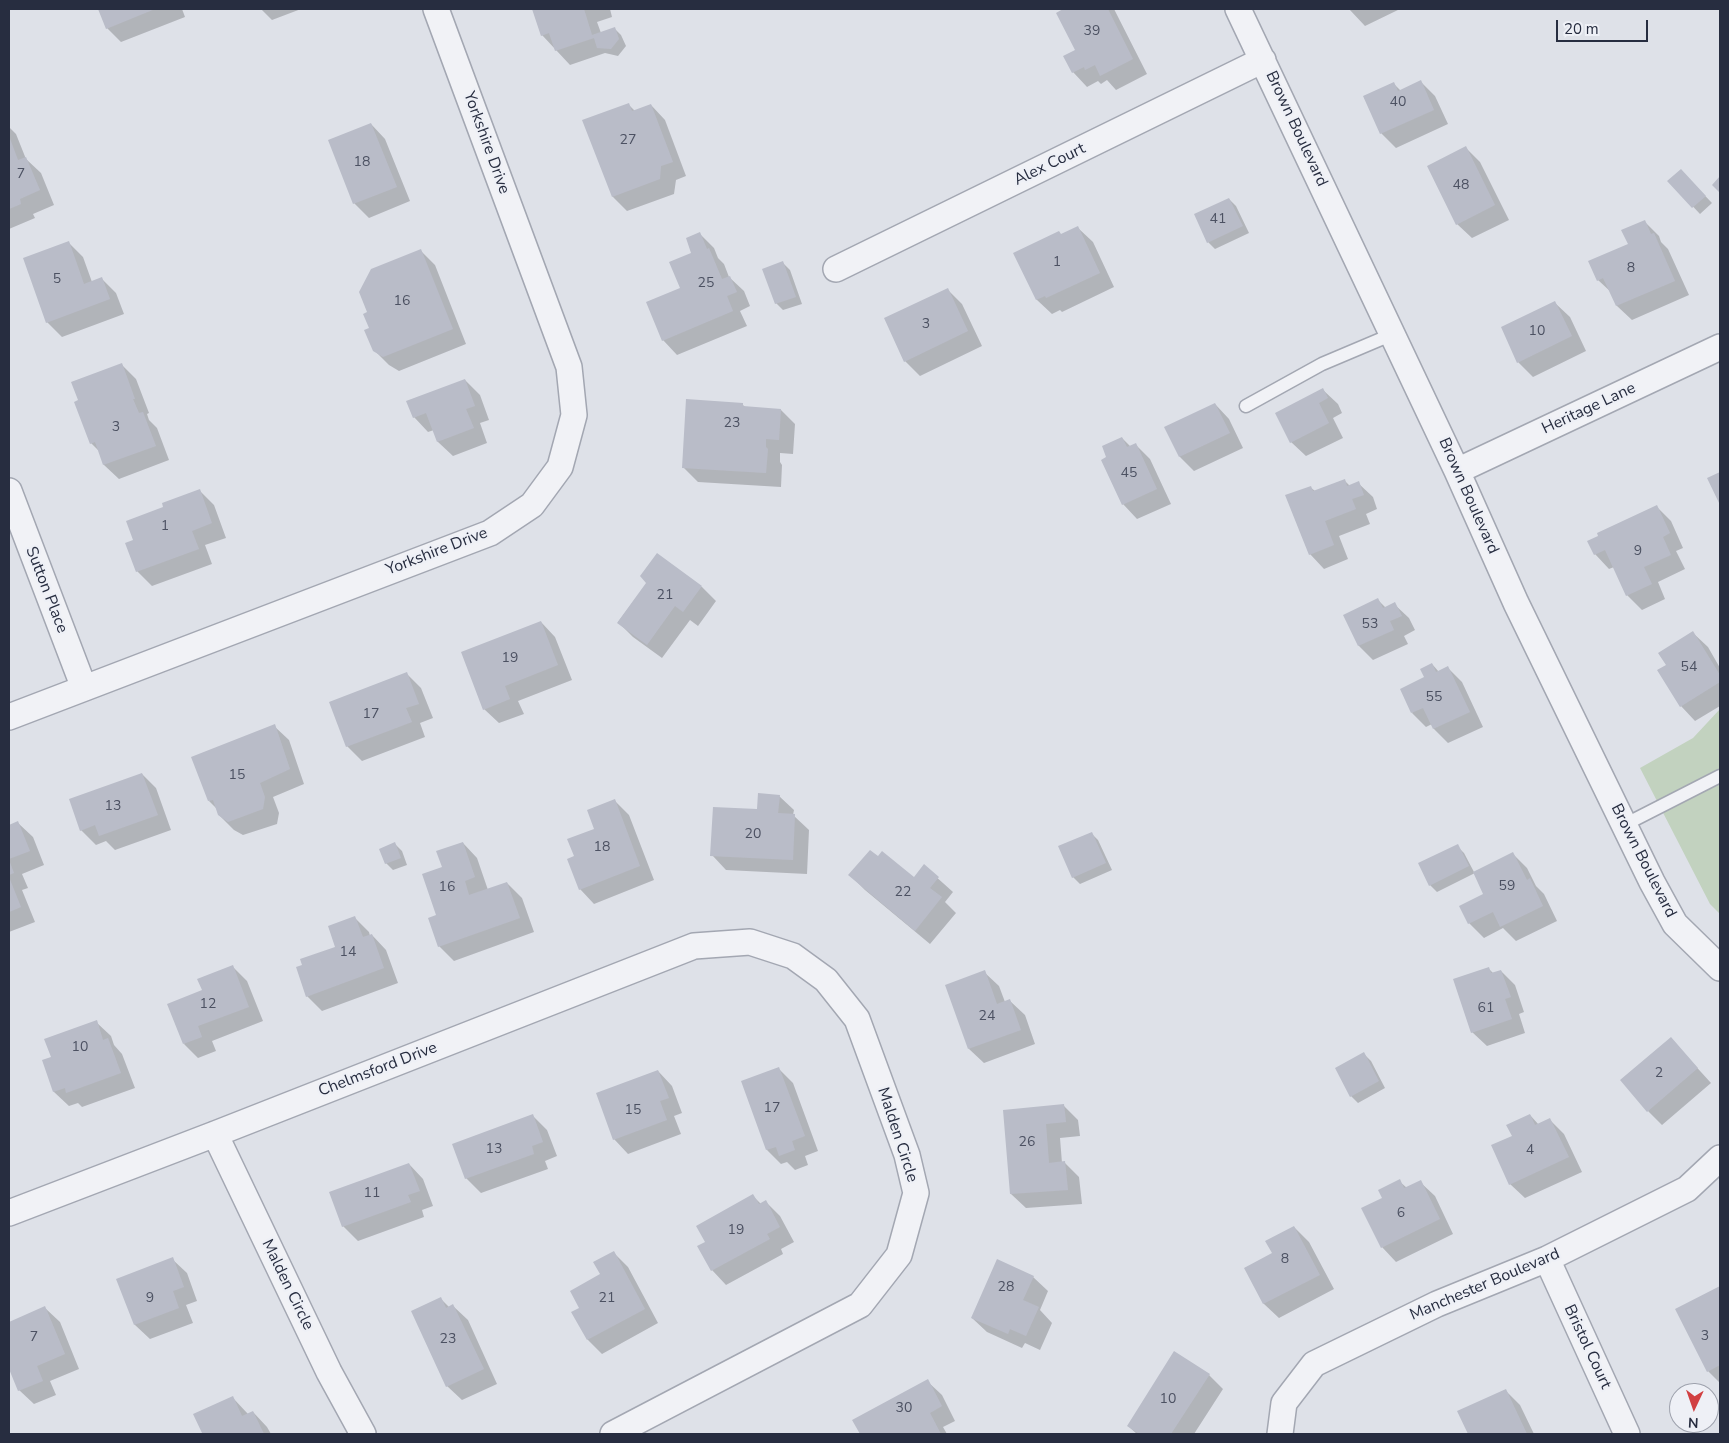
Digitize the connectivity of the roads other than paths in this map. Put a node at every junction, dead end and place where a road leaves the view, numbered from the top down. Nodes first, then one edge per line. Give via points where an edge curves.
1 (436, 9) edge
2 (1238, 9) edge
3 (1263, 60) junction
4 (836, 269) dead end
5 (1393, 334) junction
6 (1720, 347) edge
7 (1246, 406) dead end
8 (1458, 471) junction
9 (9, 491) edge
10 (84, 688) junction
11 (9, 717) edge
12 (1720, 776) edge
13 (1624, 825) junction
14 (750, 942) joint
15 (1720, 968) edge
16 (215, 1134) junction
17 (1720, 1158) edge
18 (9, 1213) edge
19 (1547, 1259) junction
20 (363, 1434) edge
21 (613, 1434) edge
22 (1280, 1434) edge
23 (1627, 1434) edge

1 - 10 street, Yorkshire Drive via 569,367 574,415 560,467 532,505 490,532
2 - 3 street, Brown Boulevard
3 - 4 street, Alex Court
3 - 5 street, Brown Boulevard
5 - 7 lane via 1322,364
5 - 8 street, Brown Boulevard
6 - 8 street, Heritage Lane
8 - 13 street, Brown Boulevard via 1516,603
9 - 10 street, Sutton Place
10 - 11 street, Yorkshire Drive
12 - 13 lane
13 - 15 street, Brown Boulevard via 1675,924
14 - 16 street, Chelmsford Drive via 694,946
14 - 21 street, Malden Circle via 793,956 826,980 857,1019 907,1155 916,1194 902,1246 899,1255 860,1305
16 - 18 street, Chelmsford Drive
16 - 20 street, Malden Circle via 329,1372
17 - 19 street, Manchester Boulevard via 1687,1189
19 - 22 street, Manchester Boulevard via 1437,1304 1314,1364 1284,1403
19 - 23 street, Bristol Court

